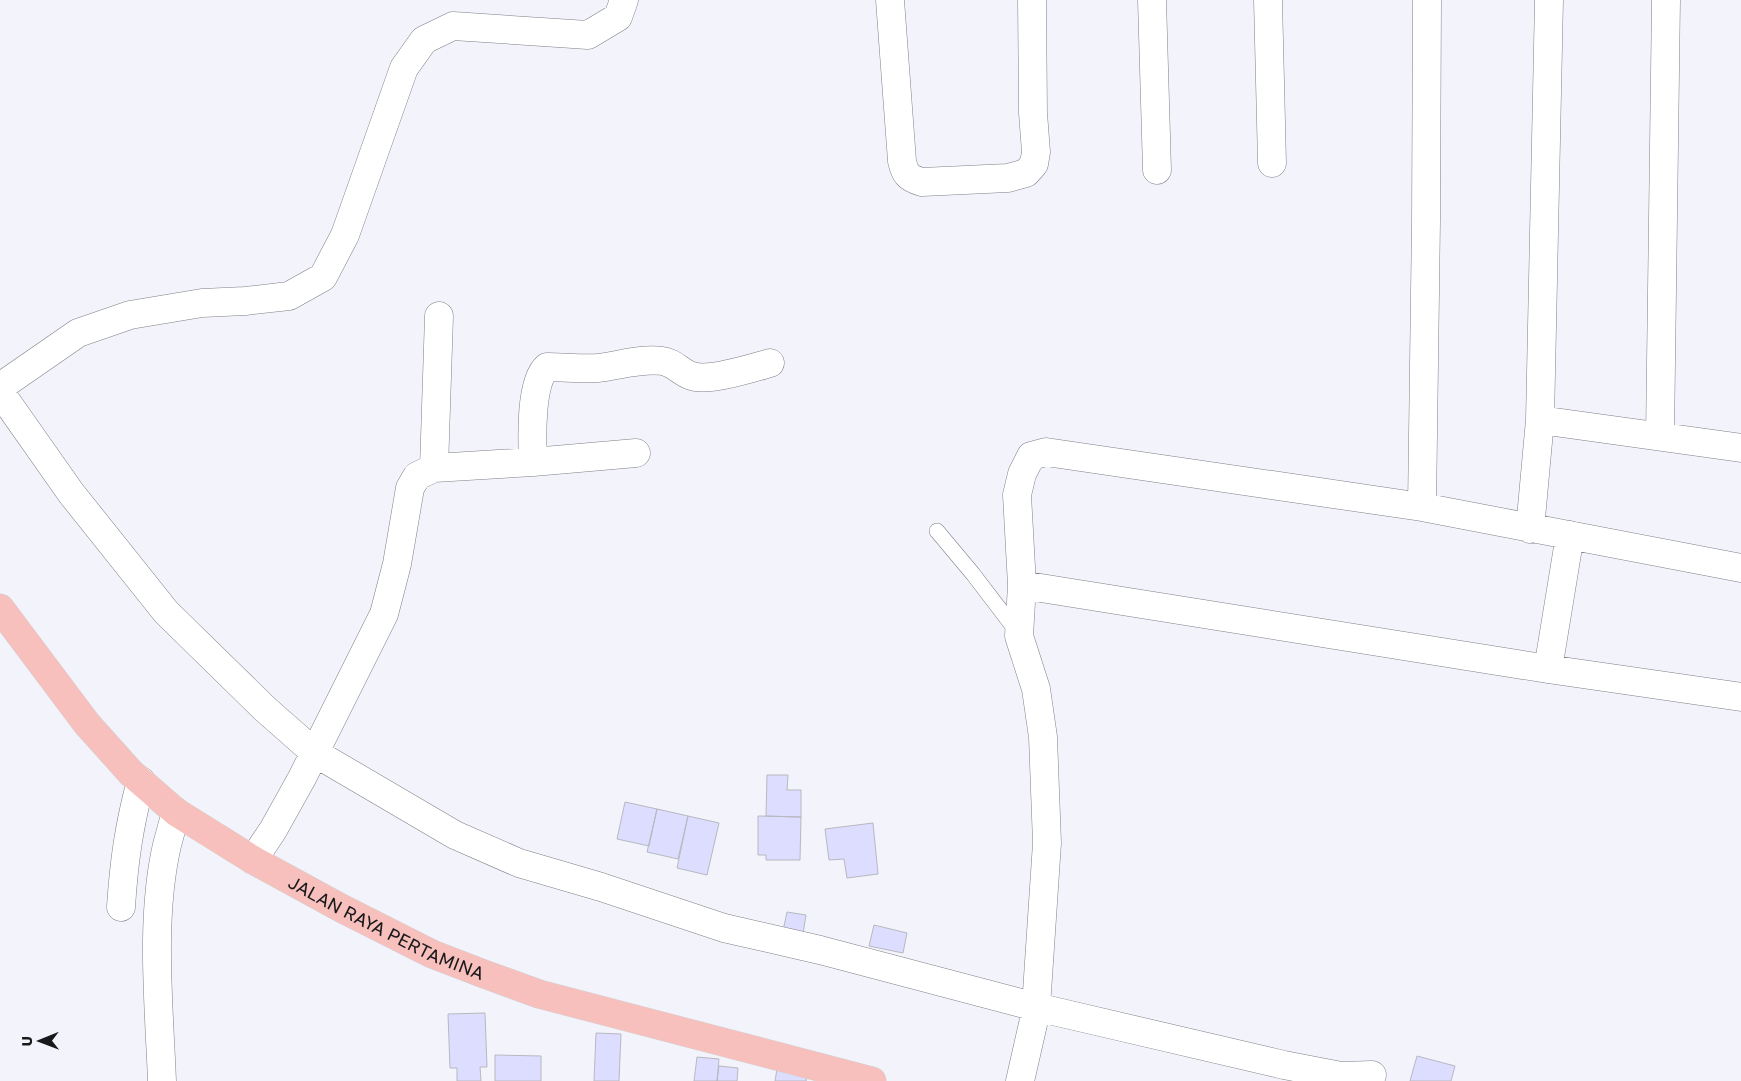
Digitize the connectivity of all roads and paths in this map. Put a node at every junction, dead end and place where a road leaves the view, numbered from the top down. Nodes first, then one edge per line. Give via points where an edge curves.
1 (624, 0) edge
2 (890, 0) edge
3 (1032, 0) edge
4 (1152, 0) edge
5 (1268, 0) edge
6 (1427, 0) edge
7 (1549, 0) edge
8 (1666, 0) edge
9 (1272, 163) dead end
10 (1157, 170) dead end
11 (439, 316) dead end
12 (770, 363) dead end
13 (0, 387) edge
14 (0, 392) edge
15 (1540, 420) junction
16 (1660, 436) junction
17 (1741, 448) edge
18 (636, 452) dead end
19 (533, 462) junction
20 (434, 468) junction
21 (1422, 508) junction
22 (1530, 529) junction
23 (937, 531) dead end
24 (1570, 535) junction
25 (1741, 568) edge
26 (1022, 584) junction
27 (0, 608) edge
28 (1019, 636) junction
29 (1548, 669) junction
30 (1741, 697) edge
31 (315, 753) junction
32 (141, 781) junction
33 (176, 812) junction
34 (253, 860) junction
35 (121, 907) dead end
36 (1034, 1015) junction
37 (1372, 1074) dead end
38 (857, 1079) edge
39 (162, 1081) edge
40 (1020, 1081) edge

1 - 13 street via 618,17 588,35 453,26 424,40 404,68 345,234 323,277 290,296 202,303 130,315 78,333
2 - 3 street via 902,161 904,172 910,179 922,182 1008,178 1026,173 1034,164
4 - 10 street
5 - 9 street
6 - 21 street
7 - 15 street
8 - 16 street
11 - 20 street
12 - 19 street via 703,378 693,377 671,363 661,361 596,368 547,367 539,379 533,409
14 - 31 street via 71,493 166,612
15 - 16 street
15 - 22 street
16 - 17 street
18 - 19 street
19 - 20 street
20 - 31 street via 417,476 410,488 397,564 384,614
21 - 22 street
21 - 26 street via 1046,452 1031,456 1017,495
22 - 24 street
23 - 28 lane
24 - 25 street
24 - 29 street
26 - 28 street
26 - 29 street
27 - 32 main road, JALAN RAYA PERTAMINA via 87,724
28 - 36 street via 1036,689 1043,737 1047,844
29 - 30 street
31 - 34 street
31 - 36 street via 455,835 519,863 724,928 820,950
32 - 33 main road, JALAN RAYA PERTAMINA
32 - 35 street via 126,846
33 - 34 main road, JALAN RAYA PERTAMINA
33 - 39 street via 161,880 158,918
34 - 38 main road, JALAN RAYA PERTAMINA via 432,954 539,994
36 - 37 street via 1319,1072 1342,1076
36 - 40 street

